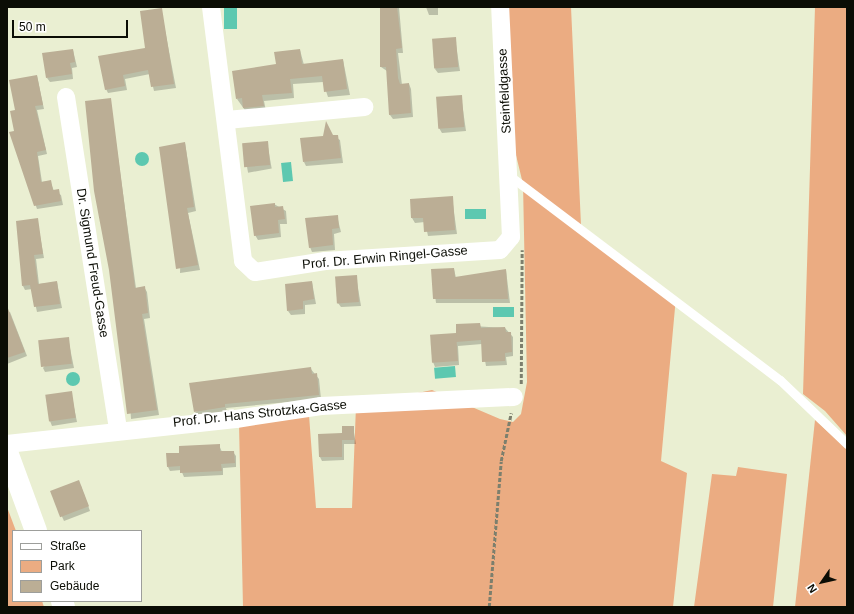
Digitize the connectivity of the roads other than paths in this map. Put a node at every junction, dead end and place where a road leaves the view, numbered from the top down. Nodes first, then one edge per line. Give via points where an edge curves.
1 (211, 7) edge
2 (500, 7) edge
3 (66, 97) dead end
4 (364, 107) dead end
5 (227, 120) junction
6 (510, 176) junction
7 (514, 397) road end
8 (118, 429) junction
9 (7, 444) edge
10 (847, 444) edge
11 (7, 452) edge
12 (36, 530) edge

1 - 5 street, Prof. Dr. Erwin Ringel-Gasse
2 - 6 street, Steinfeldgasse
3 - 8 street, Dr. Sigmund Freud-Gasse
4 - 5 street
5 - 6 street, Prof. Dr. Erwin Ringel-Gasse via 243,261 255,272 325,261 500,250 512,237
6 - 10 lane via 780,380
7 - 8 street, Prof. Dr. Hans Strotzka-Gasse via 321,406 236,419
8 - 9 street, Prof. Dr. Hans Strotzka-Gasse
11 - 12 main road

